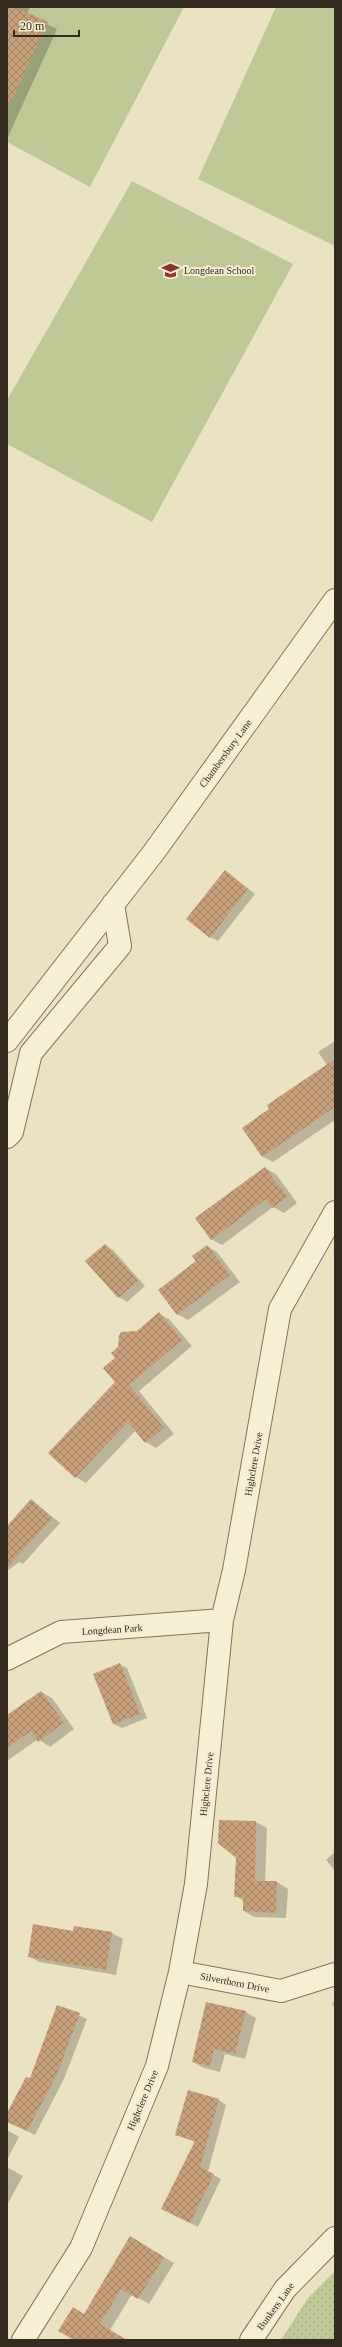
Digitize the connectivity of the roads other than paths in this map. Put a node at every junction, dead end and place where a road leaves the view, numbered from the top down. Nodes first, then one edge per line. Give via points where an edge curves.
1 (335, 600) edge
2 (113, 904) junction
3 (7, 1041) edge
4 (7, 1137) edge
5 (335, 1212) edge
6 (222, 1620) junction
7 (7, 1659) edge
8 (180, 1972) junction
9 (335, 1974) edge
10 (335, 2238) edge
11 (23, 2340) edge
12 (251, 2340) edge

1 - 2 street, Chambersbury Lane via 154,852
2 - 3 street, Chambersbury Lane
2 - 4 street via 120,946 31,1053 12,1132
5 - 6 street, Highclere Drive via 280,1309 234,1570
6 - 7 street, Longdean Park via 61,1632
6 - 8 street, Highclere Drive via 196,1884
8 - 9 street, Silverthorn Drive via 281,1991
8 - 11 street, Highclere Drive via 157,2066 81,2248
10 - 12 street, Bunkers Lane via 285,2289

